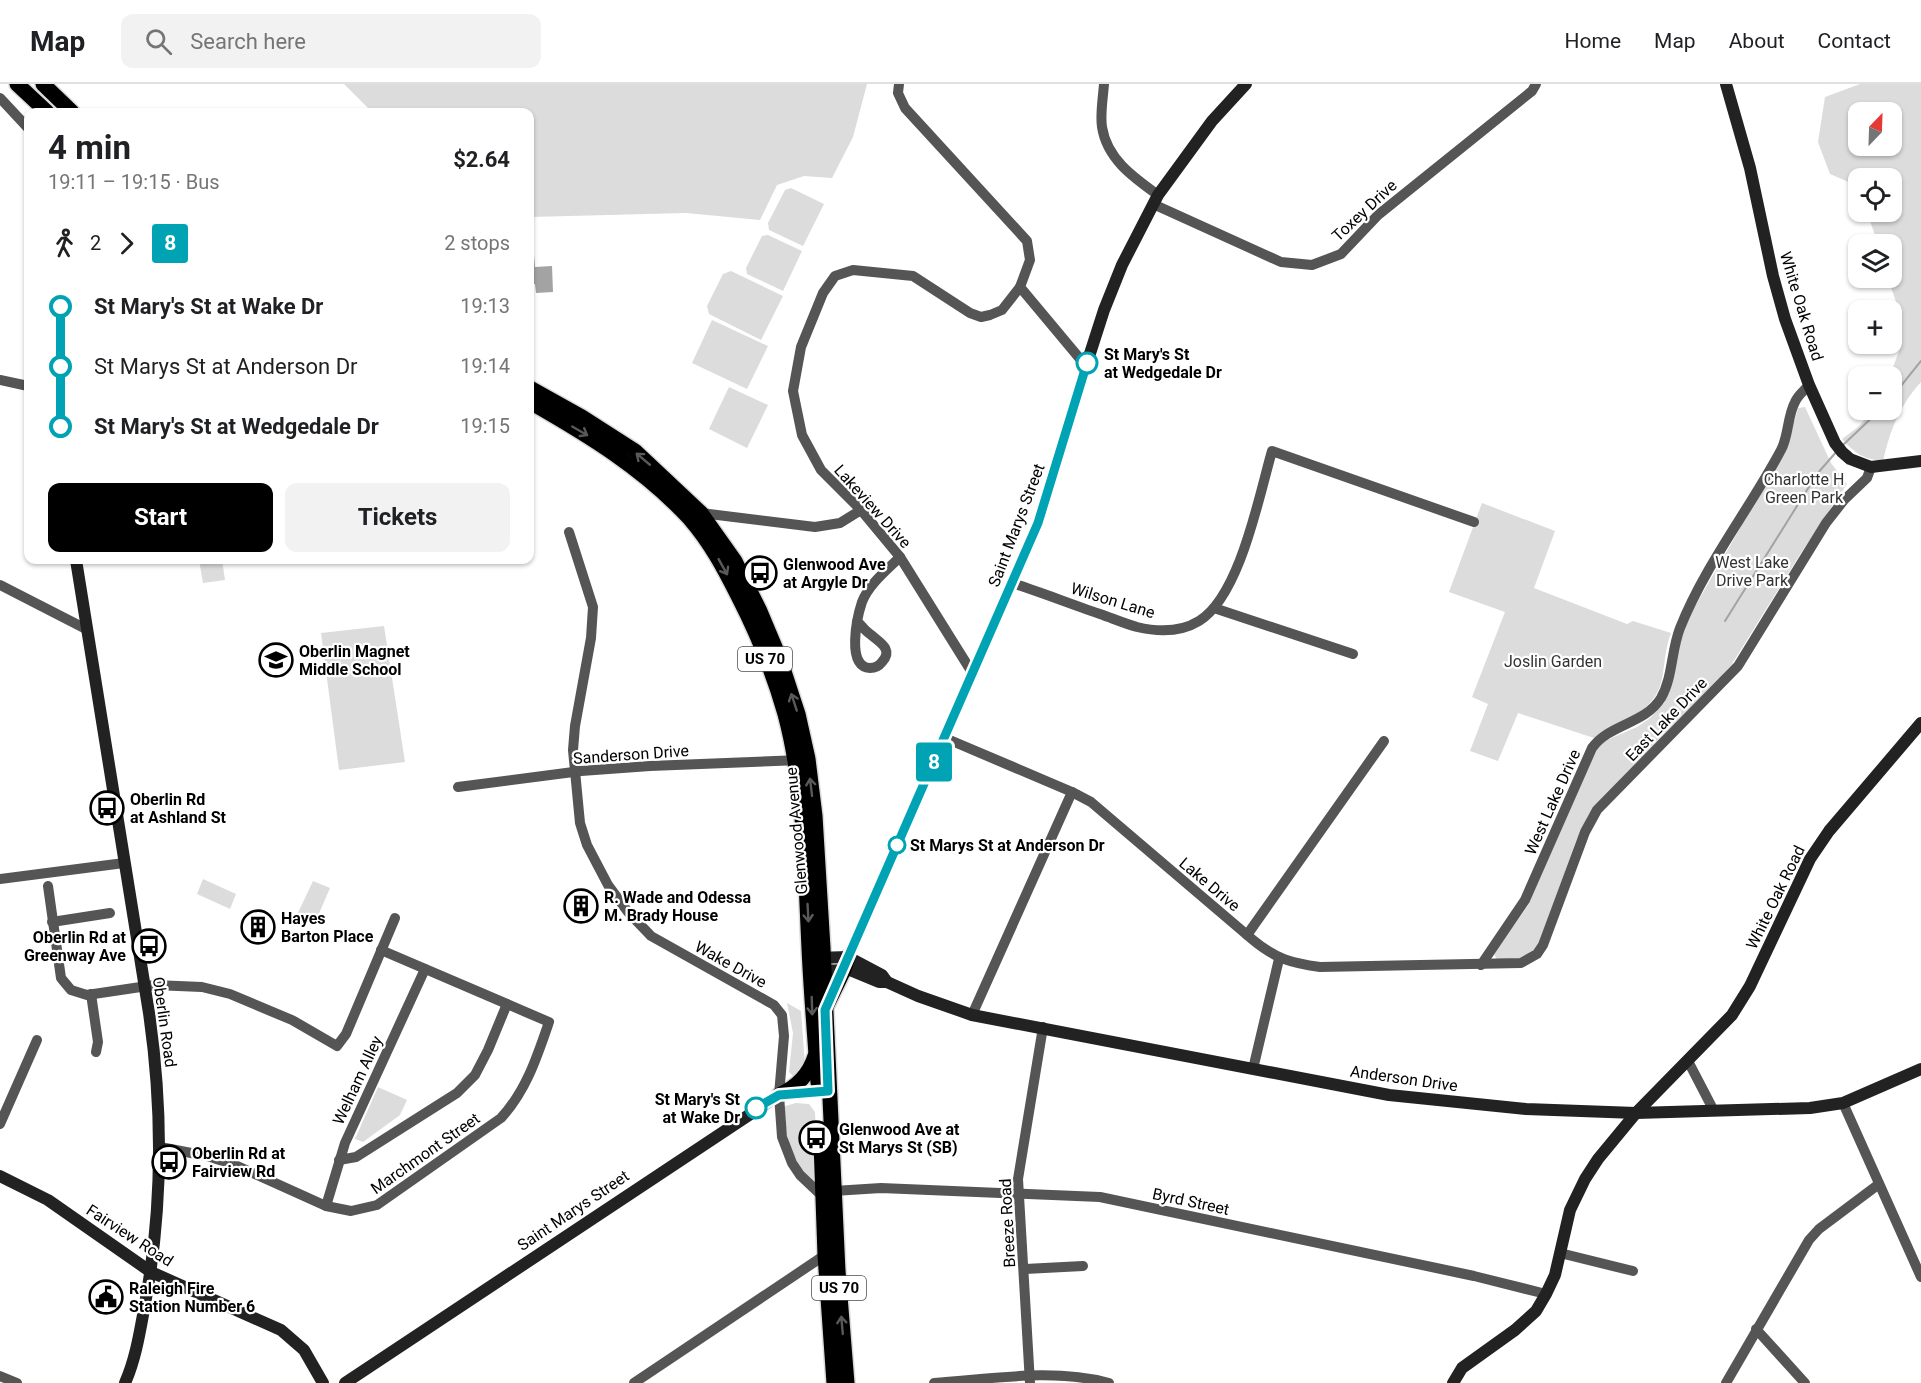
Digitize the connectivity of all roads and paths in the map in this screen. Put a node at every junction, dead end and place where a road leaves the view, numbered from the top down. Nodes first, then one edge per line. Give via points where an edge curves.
1 (17, 84) edge
2 (43, 84) edge
3 (899, 84) edge
4 (1104, 84) edge
5 (1246, 84) edge
6 (1536, 84) edge
7 (1725, 84) edge
8 (0, 98) edge
9 (43, 108) edge
10 (68, 108) edge
11 (24, 124) edge
12 (1155, 200) junction
13 (1020, 287) junction
14 (1086, 366) junction
15 (0, 380) edge
16 (24, 385) edge
17 (1809, 385) junction
18 (534, 390) edge
19 (534, 404) edge
20 (1921, 461) edge
21 (1870, 466) junction
22 (861, 510) junction
23 (695, 516) junction
24 (1474, 522) dead end
25 (569, 532) dead end
26 (900, 557) junction
27 (77, 564) edge
28 (1012, 583) junction
29 (0, 585) edge
30 (1214, 608) junction
31 (857, 621) dead end
32 (86, 629) junction
33 (1353, 654) dead end
34 (973, 674) junction
35 (1921, 723) edge
36 (945, 738) junction
37 (1384, 741) dead end
38 (801, 760) junction
39 (573, 772) junction
40 (458, 787) dead end
41 (1072, 792) junction
42 (123, 863) junction
43 (0, 879) edge
44 (48, 886) dead end
45 (110, 913) dead end
46 (395, 918) dead end
47 (52, 921) junction
48 (1247, 935) junction
49 (381, 950) junction
50 (1279, 958) junction
51 (846, 964) junction
52 (817, 965) junction
53 (1481, 965) junction
54 (425, 969) junction
55 (144, 986) junction
56 (92, 994) junction
57 (507, 1004) junction
58 (825, 1010) junction
59 (972, 1015) junction
60 (1043, 1027) junction
61 (37, 1040) dead end
62 (96, 1053) dead end
63 (816, 1053) junction
64 (1688, 1061) junction
65 (1253, 1069) junction
66 (1921, 1069) edge
67 (824, 1091) junction
68 (779, 1095) junction
69 (1843, 1103) junction
70 (1714, 1111) junction
71 (1636, 1113) junction
72 (0, 1124) edge
73 (160, 1148) junction
74 (339, 1160) junction
75 (0, 1176) edge
76 (1878, 1184) junction
77 (828, 1192) junction
78 (1017, 1193) junction
79 (326, 1206) junction
80 (1560, 1253) junction
81 (831, 1255) junction
82 (1083, 1266) dead end
83 (1024, 1269) junction
84 (1633, 1271) dead end
85 (151, 1272) junction
86 (1921, 1277) edge
87 (1546, 1294) junction
88 (1756, 1329) junction
89 (0, 1376) edge
90 (1030, 1379) edge
91 (17, 1383) edge
92 (125, 1383) edge
93 (323, 1383) edge
94 (345, 1383) edge
95 (634, 1383) edge
96 (834, 1383) edge
97 (847, 1383) edge
98 (934, 1383) edge
99 (1109, 1383) edge
100 (1453, 1383) edge
101 (1726, 1383) edge
102 (1805, 1383) edge

1 - 9 main road
2 - 10 main road
3 - 13 street, Lakeview Drive via 898,93 905,108 1027,241 1030,260
4 - 12 street, Toxey Drive via 1102,126 1110,153
5 - 12 street, Saint Marys Street via 1212,121
6 - 12 street, Toxey Drive via 1378,214 1341,254 1312,265 1281,262
7 - 17 street, White Oak Road via 1750,168 1780,299
8 - 11 street
12 - 14 street, Saint Marys Street via 1114,282
13 - 14 street
13 - 22 street, Lakeview Drive via 1002,309 981,317 913,276 853,270 835,276 823,293 801,347 793,391 802,435 821,470
14 - 28 street, Saint Marys Street via 1038,523
15 - 16 street
17 - 21 street, White Oak Road via 1835,443 1859,464
17 - 53 street, West Lake Drive via 1794,404 1779,453 1684,619 1660,700 1648,713 1596,742 1525,900
23 -> 18 main road, Glenwood Avenue / US 70 via 635,451
19 -> 23 main road, Glenwood Avenue / US 70 via 602,444
20 - 21 street
21 - 53 street, East Lake Drive via 1867,478 1826,523 1738,666 1597,810 1537,954 1521,963
22 - 23 street via 840,523 815,526
22 - 26 street, Lakeview Drive
23 - 38 main road, Glenwood Avenue / US 70 via 735,561 759,609 798,714
24 - 30 street, Wilson Lane via 1272,451 1238,564
25 - 39 street, Wake Drive via 593,615 575,726
26 - 31 street via 863,600
26 - 34 street, Lakeview Drive
27 - 32 street, Oberlin Road
28 - 30 street, Wilson Lane via 1137,627 1161,630 1182,628
28 - 34 street, Saint Marys Street
29 - 32 street
30 - 33 street
32 - 42 street, Oberlin Road
34 - 36 street, Saint Marys Street
35 - 64 street, White Oak Road via 1823,840 1810,859 1750,986 1732,1015
36 - 41 street, Lake Drive
36 - 51 street, Saint Marys Street
37 - 48 street
38 - 39 street, Sanderson Drive
38 - 52 main road, Glenwood Avenue / US 70 via 802,813
39 - 40 street, Sanderson Drive
39 - 68 street, Wake Drive via 586,844 628,912 651,936 774,1005 782,1015
41 - 48 street, Lake Drive via 1091,802
41 - 59 street
42 - 43 street
42 - 55 street, Oberlin Road
44 - 47 street
45 - 47 street
46 - 49 street
47 - 56 street via 61,978 71,990
48 - 50 street, Lake Drive
49 - 54 street
49 - 55 street via 346,1034 337,1046 292,1020 230,994 188,985
50 - 53 street, Lake Drive via 1320,967
50 - 65 street
51 - 52 street
51 - 58 main road
51 - 59 street, Anderson Drive via 850,970 879,982
52 - 58 main road, Glenwood Avenue / US 70
52 -> 63 main road, Glenwood Avenue / US 70
54 - 57 street
54 - 74 street, Welham Alley
55 - 56 street
55 - 73 street, Oberlin Road via 155,1057
56 - 62 street
57 - 74 street via 475,1075 457,1093 356,1157
57 - 79 street, Marchmont Street via 549,1022 514,1104 501,1118 377,1205 351,1211
58 - 67 main road, Glenwood Avenue / US 70
59 - 60 street, Anderson Drive
60 - 65 street, Anderson Drive
60 - 78 street, Breeze Road
61 - 72 street
63 - 67 main road, Glenwood Avenue / US 70
63 - 68 main road via 805,1076
64 - 70 street
64 - 71 street, White Oak Road
65 - 71 street, Anderson Drive via 1389,1095 1526,1109
66 - 69 street, Anderson Drive
67 - 68 street, Saint Marys Street
67 - 77 main road, Glenwood Avenue / US 70
68 - 77 street, Wake Drive via 780,1125 787,1153 800,1175 816,1190
68 - 94 street, Saint Marys Street
69 - 70 street, Anderson Drive
69 - 76 street
70 - 71 street, Anderson Drive
71 - 80 street, White Oak Road via 1585,1179 1570,1210
73 - 79 street, Marchmont Street via 235,1165
73 - 85 street, Oberlin Road
74 - 79 street, Welham Alley
75 - 85 street, Fairview Road via 48,1200
76 - 86 street
76 - 88 street via 1819,1229
77 - 78 street, Byrd Street via 881,1188
77 - 81 main road, Glenwood Avenue / US 70
78 - 83 street, Breeze Road
78 - 87 street, Byrd Street via 1100,1197
80 - 84 street
80 - 87 street, White Oak Road
81 - 95 street
81 - 96 main road, Glenwood Avenue / US 70
97 -> 81 main road, Glenwood Avenue / US 70
82 - 83 street
83 - 90 street, Breeze Road
85 - 92 street, Oberlin Road via 133,1366
85 - 93 street, Fairview Road via 281,1330 304,1350
87 - 100 street, White Oak Road via 1536,1311 1462,1368
88 - 101 street
88 - 102 street
89 - 91 street
90 - 98 street
90 - 99 street via 1089,1378

